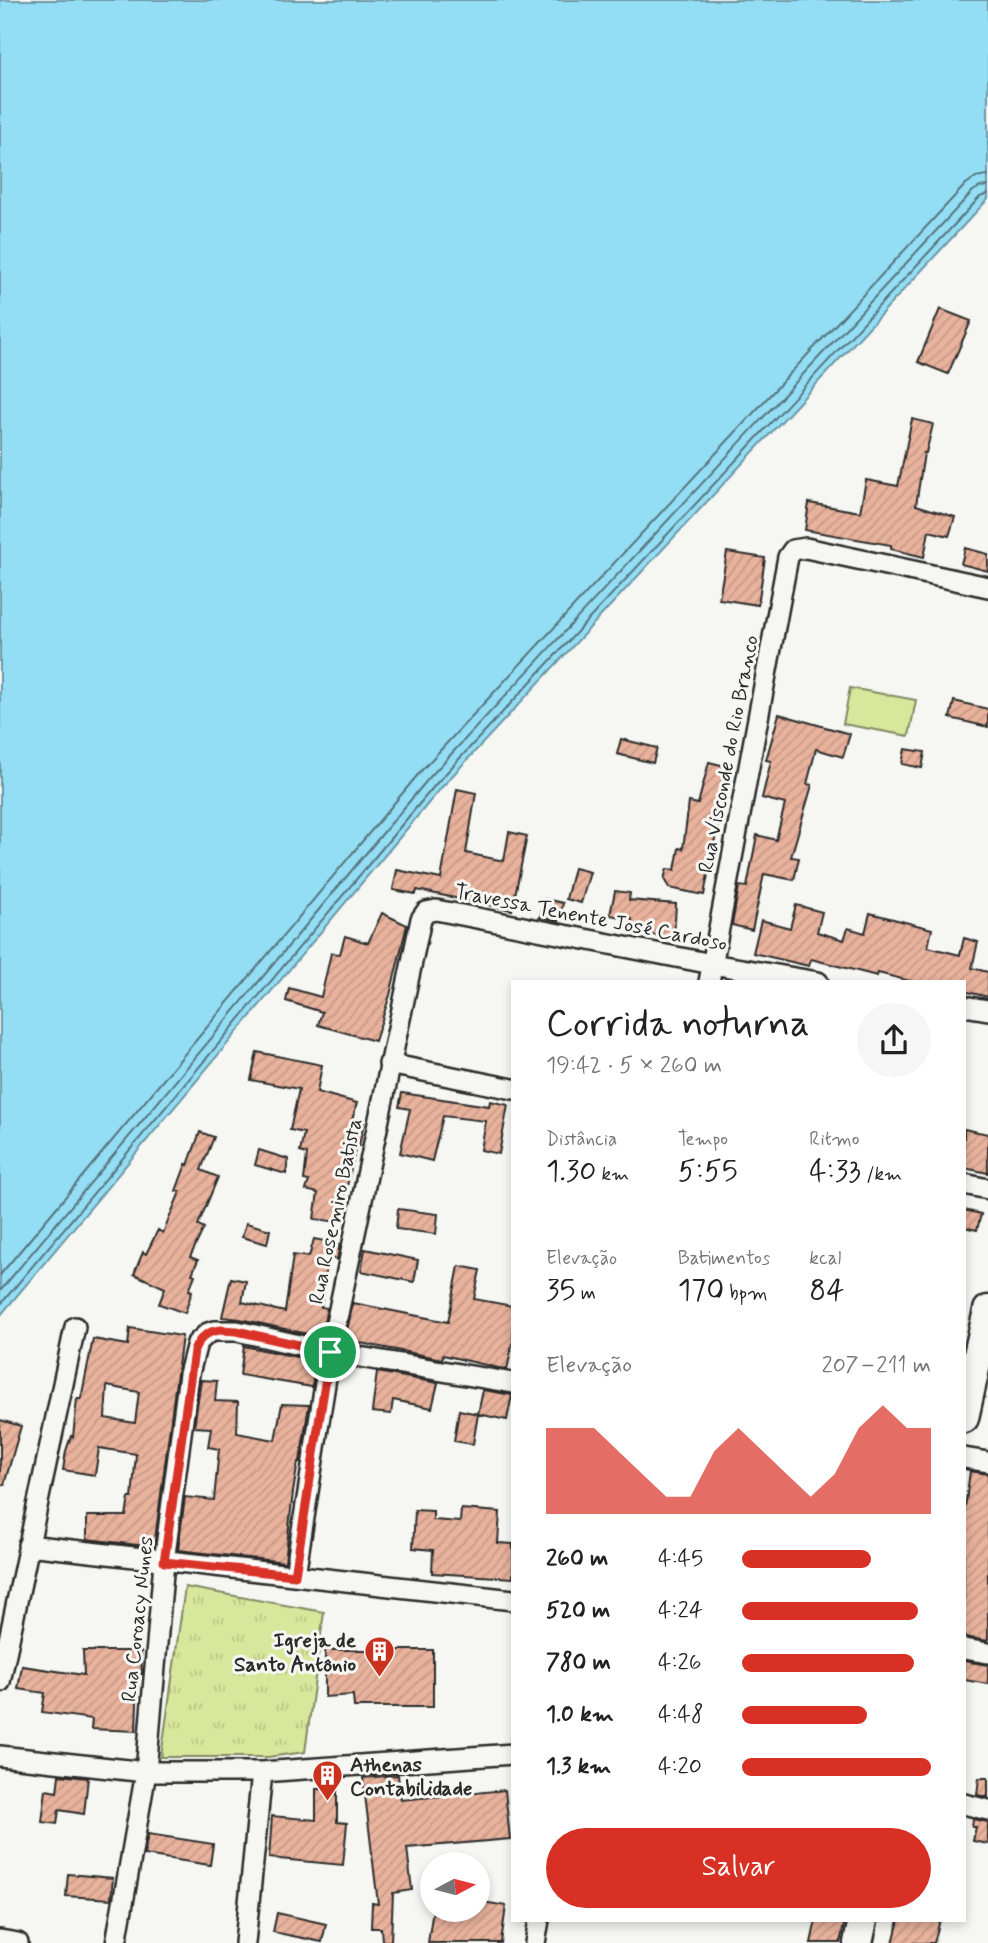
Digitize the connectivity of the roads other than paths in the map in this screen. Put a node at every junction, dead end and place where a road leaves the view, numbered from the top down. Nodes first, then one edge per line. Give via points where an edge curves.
1 (988, 587) edge
2 (710, 973) edge
3 (794, 980) edge
4 (966, 1006) edge
5 (988, 1010) edge
6 (389, 1064) junction
7 (511, 1089) edge
8 (966, 1184) edge
9 (988, 1189) edge
10 (988, 1310) edge
11 (75, 1327) dead end
12 (330, 1352) junction
13 (511, 1383) edge
14 (966, 1409) edge
15 (966, 1458) edge
16 (988, 1462) edge
17 (28, 1545) junction
18 (164, 1562) junction
19 (295, 1575) junction
20 (511, 1600) edge
21 (966, 1649) edge
22 (988, 1653) edge
23 (0, 1682) edge
24 (511, 1754) edge
25 (0, 1756) edge
26 (146, 1772) junction
27 (262, 1772) junction
28 (966, 1804) edge
29 (988, 1810) edge
30 (539, 1922) edge
31 (863, 1922) edge
32 (0, 1940) edge
33 (18, 1943) edge
34 (116, 1943) edge
35 (245, 1943) edge
36 (535, 1943) edge
37 (858, 1943) edge

1 - 2 street, Rua Visconde do Rio Branco via 806,548 793,550 788,557
2 - 3 street, Travessa Tenente José Cardoso
2 - 6 street, Travessa Tenente José Cardoso via 436,910 426,912
4 - 5 street
6 - 7 street
6 - 12 street, Rua Rosemiro Batista
8 - 9 street
10 - 14 street
11 - 17 street
12 - 13 street
12 - 18 street, Rua Coroacy Nunes via 237,1331 208,1333 197,1343
12 - 19 street, Rua Rosemiro Batista
15 - 16 street
17 - 18 street
17 - 23 street
18 - 19 street
18 - 26 street, Rua Coroacy Nunes
19 - 20 street
21 - 22 street
24 - 27 street
25 - 26 street
26 - 27 street
26 - 34 street, Rua Coroacy Nunes
27 - 35 street
28 - 29 street
30 - 36 street
31 - 37 street
32 - 33 street

